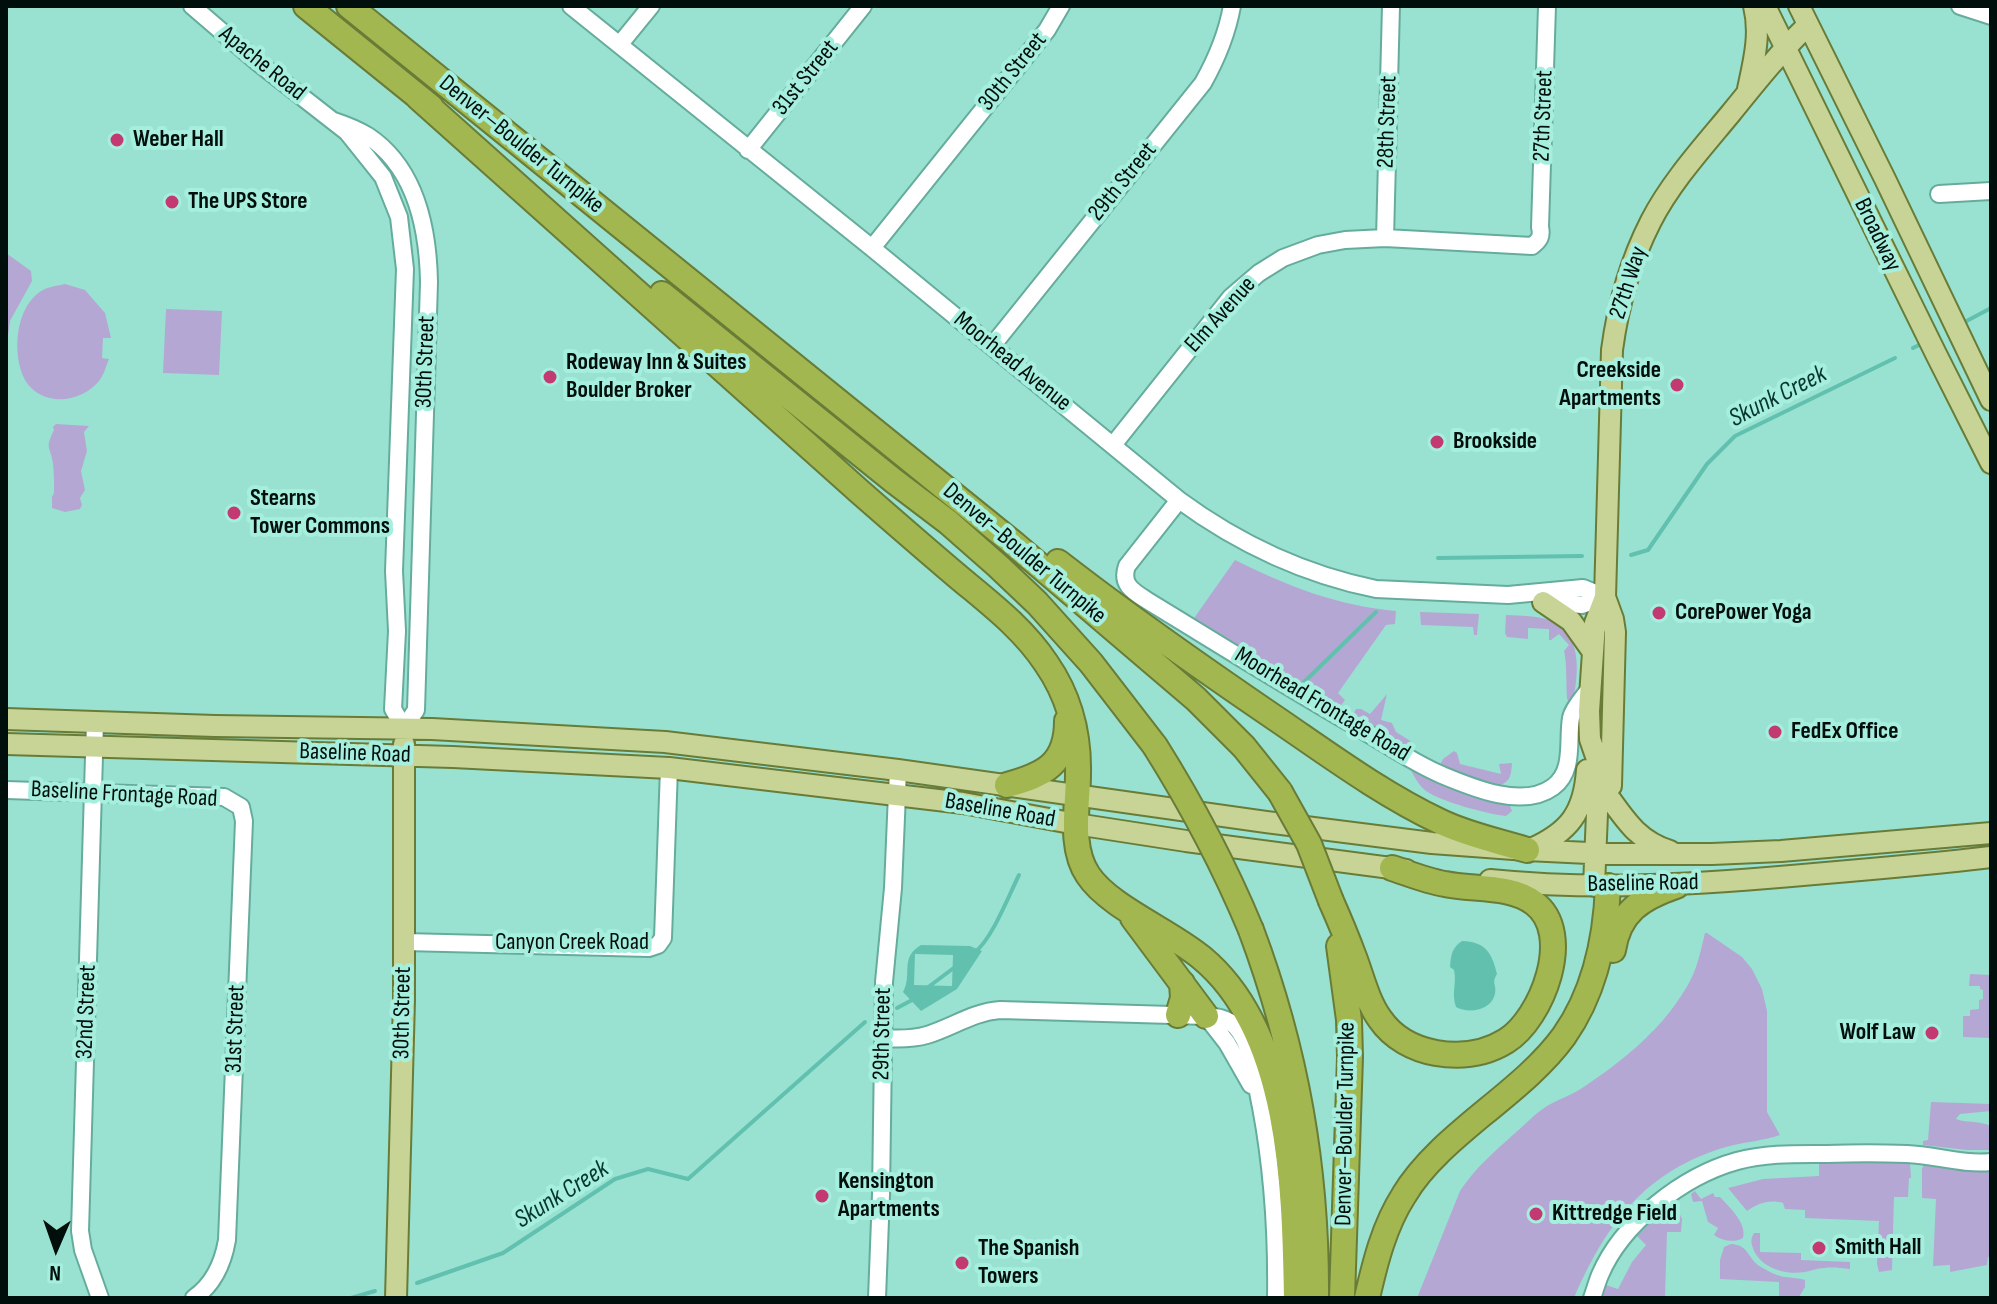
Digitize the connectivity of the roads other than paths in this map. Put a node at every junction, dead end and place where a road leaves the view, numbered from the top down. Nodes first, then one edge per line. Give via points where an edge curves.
1 (192, 6) edge
2 (306, 6) edge
3 (349, 6) edge
4 (571, 6) edge
5 (651, 6) edge
6 (863, 6) edge
7 (1061, 6) edge
8 (1232, 6) edge
9 (1391, 6) edge
10 (1547, 6) edge
11 (1754, 6) edge
12 (1765, 6) edge
13 (1799, 6) edge
14 (1960, 6) edge
15 (1991, 16) edge
16 (1808, 25) junction
17 (620, 44) junction
18 (1786, 46) junction
19 (1747, 94) junction
20 (418, 97) junction
21 (334, 121) junction
22 (748, 150) junction
23 (411, 187) joint
24 (1991, 191) edge
25 (1939, 194) dead end
26 (393, 198) joint
27 (1540, 227) joint
28 (1385, 238) junction
29 (872, 248) junction
30 (765, 342) junction
31 (992, 346) junction
32 (1991, 400) edge
33 (1113, 445) junction
34 (1991, 463) edge
35 (1179, 500) junction
36 (1508, 595) junction
37 (1605, 597) junction
38 (1543, 602) junction
39 (1593, 652) junction
40 (1590, 686) junction
41 (1064, 695) junction
42 (1571, 715) junction
43 (6, 719) edge
44 (95, 722) junction
45 (404, 728) junction
46 (1589, 734) junction
47 (6, 744) edge
48 (94, 746) junction
49 (404, 755) junction
50 (669, 768) junction
51 (898, 770) junction
52 (1007, 785) junction
53 (6, 790) edge
54 (94, 792) junction
55 (897, 795) junction
56 (1078, 795) junction
57 (1611, 800) junction
58 (241, 807) joint
59 (1076, 824) junction
60 (1991, 833) edge
61 (1936, 838) junction
62 (1527, 850) junction
63 (1602, 854) junction
64 (1683, 855) junction
65 (1991, 857) edge
66 (1912, 866) junction
67 (1392, 868) junction
68 (1601, 886) junction
69 (1676, 886) junction
70 (1331, 901) junction
71 (1124, 907) junction
72 (404, 942) junction
73 (1182, 983) junction
74 (1178, 1015) junction
75 (1206, 1016) junction
76 (883, 1038) junction
77 (1515, 1086) junction
78 (1991, 1162) edge
79 (100, 1298) edge
80 (194, 1298) edge
81 (396, 1298) edge
82 (877, 1298) edge
83 (1276, 1298) edge
84 (1296, 1298) edge
85 (1316, 1298) edge
86 (1342, 1298) edge
87 (1367, 1298) edge
88 (1592, 1298) edge

1 - 21 street, Apache Road
2 - 20 highway, Denver–Boulder Turnpike
3 - 30 highway, Denver–Boulder Turnpike
4 - 17 street, Moorhead Avenue
5 - 17 street
6 - 22 street, 31st Street
7 - 29 street, 30th Street
8 - 31 street, 29th Street via 1217,59 1203,83
9 - 28 street, 28th Street
10 - 27 street, 27th Street
11 - 19 main road via 1757,40
12 - 18 main road, Broadway
13 - 16 main road, Broadway
14 - 15 street
16 - 18 main road, 27th Way
16 - 32 main road, Broadway
17 - 22 street, Moorhead Avenue
18 - 19 main road, 27th Way
18 - 34 main road, Broadway
19 - 37 main road, 27th Way via 1657,210 1624,285 1612,350
20 - 41 highway via 1006,617 1036,649
20 - 85 highway, Denver–Boulder Turnpike, bridge via 998,566 1091,663 1155,746 1231,884 1282,1021 1302,1113 1314,1212
21 - 23 street, Apache Road via 383,148
21 - 26 street, Apache Road via 360,146
22 - 29 street, Moorhead Avenue
23 - 45 street, 30th Street via 427,243 429,282 416,710
24 - 25 street
26 - 45 street, 30th Street via 405,269 393,709
27 - 28 street, Elm Avenue via 1542,234 1532,246
28 - 33 street, Elm Avenue via 1318,245 1259,273 1231,297
29 - 31 street, Moorhead Avenue
30 - 62 highway via 1299,735 1428,815
30 - 70 highway, Denver–Boulder Turnpike, bridge via 1196,699 1280,792 1309,844
31 - 33 street, Moorhead Avenue
33 - 35 street, Moorhead Avenue
35 - 36 street, Moorhead Avenue via 1247,545 1359,585
35 - 42 street, Moorhead Frontage Road via 1127,566 1128,586 1440,775 1510,796 1542,793 1557,784 1567,768
36 - 37 street, Moorhead Avenue via 1583,588
36 - 38 street, Moorhead Avenue
37 - 38 street, Moorhead Avenue via 1582,605
37 - 39 main road, 27th Way via 1595,623
37 - 57 main road, 27th Way via 1615,632
38 - 39 main road via 1571,621
39 - 40 main road, 27th Way
40 - 42 street, Moorhead Frontage Road
40 - 46 main road, 27th Way
41 - 52 highway via 1067,733 1059,757 1039,774
41 - 56 highway via 1077,741
42 - 46 street
43 - 44 main road, Baseline Road
44 - 45 main road, Baseline Road
44 - 48 street, 32nd Street
45 - 49 main road, 30th Street
45 - 51 main road, Baseline Road via 665,742
46 - 62 main road via 1586,791 1573,820 1558,835
46 - 63 main road, 27th Way via 1599,765
47 - 48 main road, Baseline Road
48 - 49 main road, Baseline Road
48 - 54 street, 32nd Street
49 - 50 main road, Baseline Road
49 - 72 main road, 30th Street
50 - 55 main road, Baseline Road
50 - 72 street, Canyon Creek Road via 663,938 658,945
51 - 52 main road, Baseline Road
51 - 55 street, 29th Street
52 - 56 main road, Baseline Road
53 - 54 street, Baseline Frontage Road
54 - 58 street, Baseline Frontage Road via 224,797
54 - 79 street, 32nd Street via 80,1231
55 - 59 main road, Baseline Road
55 - 76 street, 29th Street
56 - 59 highway
56 - 62 main road, Baseline Road via 1432,843
57 - 63 main road, 27th Way
57 - 64 main road via 1648,842
58 - 80 street, 31st Street via 225,1251 216,1274
59 - 67 main road, Baseline Road
59 - 71 highway via 1083,867
60 - 61 main road, Baseline Road
61 - 64 main road, Baseline Road
61 - 66 main road
62 - 63 main road, Baseline Road
63 - 64 main road, Baseline Road
63 - 68 main road, 27th Way
65 - 66 main road, Baseline Road
66 - 69 main road, Baseline Road
67 - 68 main road, Baseline Road
67 - 70 highway via 1435,882 1519,895 1545,913 1552,945 1546,985 1533,1015 1509,1040 1470,1055 1425,1051 1405,1043 1380,1019 1369,999
68 - 69 main road, Baseline Road
68 - 77 highway via 1607,913 1588,992 1564,1036
69 - 77 highway via 1654,893 1622,920 1599,996 1578,1035
70 - 86 highway, Denver–Boulder Turnpike via 1349,1020
71 - 73 highway
71 - 84 highway via 1210,965 1259,1036 1284,1131
72 - 81 main road, 30th Street
73 - 74 highway
73 - 75 highway
74 - 75 street
74 - 76 street via 1000,1010 922,1036
75 - 83 street via 1235,1056 1261,1107 1274,1207
76 - 82 street, 29th Street
77 - 87 highway via 1451,1142 1404,1193 1386,1232
78 - 88 street via 1890,1153 1774,1154 1736,1161 1673,1190 1646,1213 1619,1244

